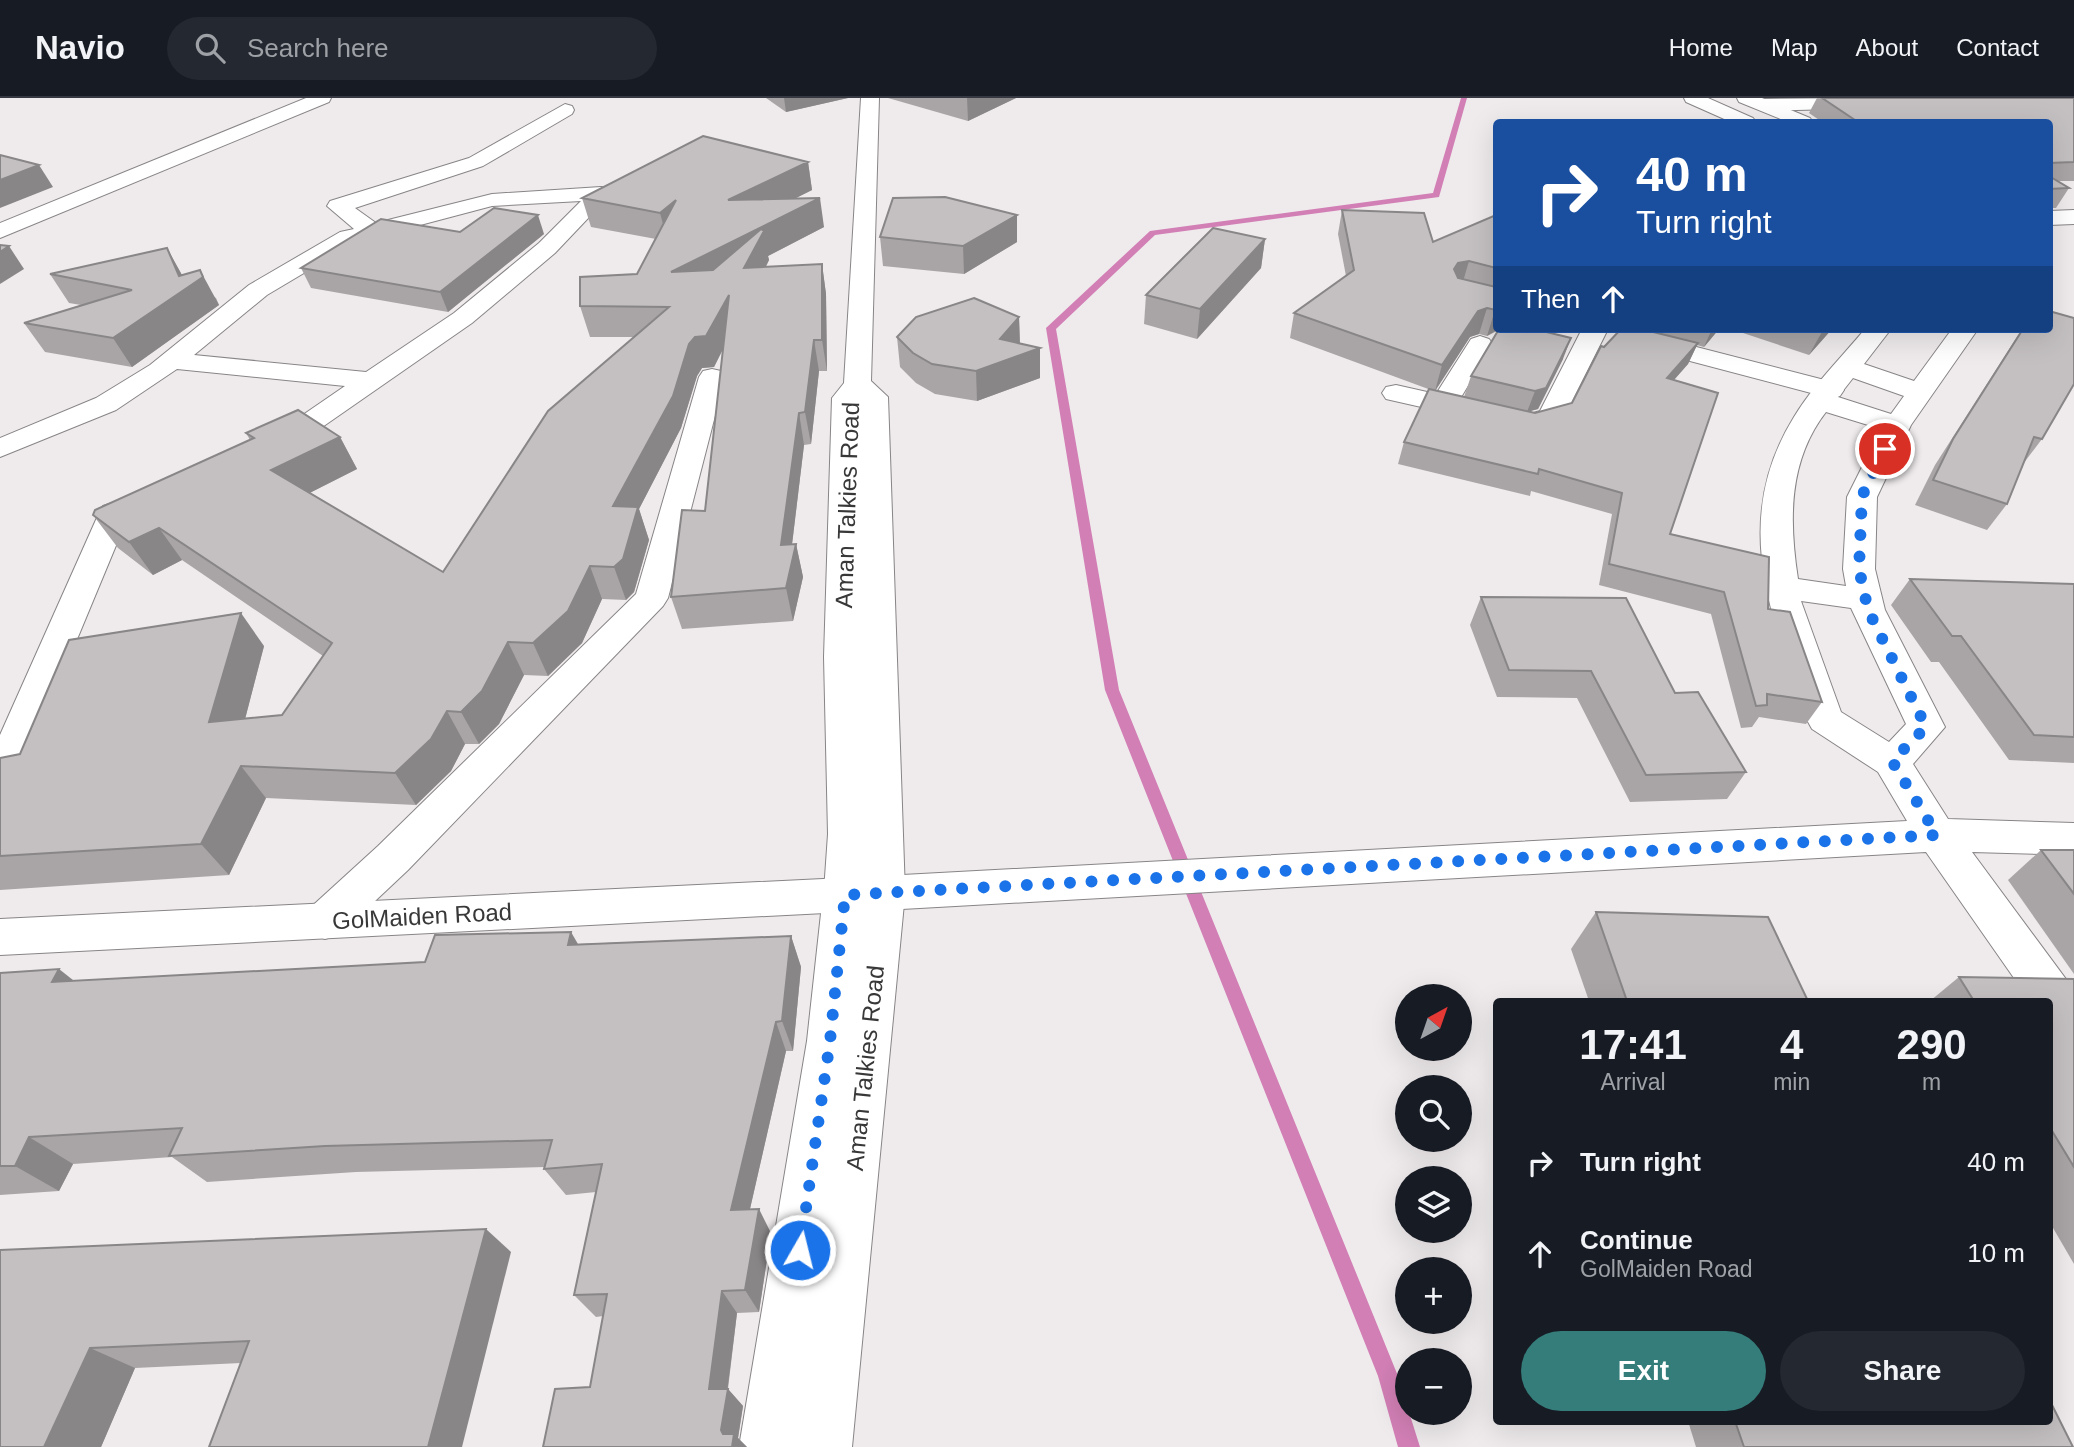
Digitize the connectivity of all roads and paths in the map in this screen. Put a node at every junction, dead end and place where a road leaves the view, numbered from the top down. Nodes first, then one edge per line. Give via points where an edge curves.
1 (306, 98) edge
2 (322, 98) edge
3 (870, 98) edge
4 (1693, 98) edge
5 (1755, 102) edge
6 (1886, 104) edge
7 (565, 110) dead end
8 (1739, 119) edge
9 (1794, 119) edge
10 (2074, 217) edge
11 (2053, 218) edge
12 (1, 227) edge
13 (372, 231) junction
14 (1593, 333) edge
15 (1612, 333) edge
16 (1875, 333) edge
17 (1962, 333) edge
18 (1480, 344) dead end
19 (172, 360) junction
20 (712, 377) dead end
21 (372, 381) junction
22 (857, 383) junction
23 (1833, 386) junction
24 (1920, 392) junction
25 (1396, 393) dead end
26 (1444, 404) junction
27 (1897, 425) junction
28 (0, 448) edge
29 (254, 457) edge
30 (165, 493) edge
31 (1783, 588) junction
32 (1866, 599) junction
33 (881, 727) junction
34 (844, 732) junction
35 (1892, 761) junction
36 (0, 779) edge
37 (1937, 835) junction
38 (2074, 839) edge
39 (864, 894) junction
40 (325, 921) junction
41 (0, 937) edge
42 (2074, 1027) edge
43 (841, 1103) junction
44 (768, 1447) edge
45 (822, 1447) edge

1 - 12 street
2 - 12 street
3 - 22 street
4 - 8 street
5 - 6 street
5 - 9 street
7 - 13 street via 476,162 338,206
10 - 11 street
13 - 19 street via 348,237 258,290
13 - 21 street via 492,200 601,193 547,248 463,318
14 - 26 street via 1551,417 1527,423
15 - 23 street
16 - 23 street
17 - 24 street
18 - 26 street
19 - 21 street
19 - 28 street via 106,404
20 - 40 street via 651,598
21 - 29 street
22 - 33 street, Aman Talkies Road via 874,397
22 - 34 street, Aman Talkies Road via 846,398
23 - 24 street
23 - 27 street
23 - 31 street via 1807,418 1781,474 1775,533
24 - 27 street
25 - 26 street
27 - 32 street via 1862,496 1859,569
30 - 36 street via 114,513
31 - 32 street
31 - 35 street via 1786,611 1825,720
32 - 35 street via 1926,727
33 - 34 street
33 - 39 street, Aman Talkies Road
34 - 39 street, Aman Talkies Road via 848,834
35 - 37 street
37 - 38 street, GolMaiden Road
37 - 39 street, GolMaiden Road
37 - 42 street
39 - 40 street, GolMaiden Road
39 - 43 street, Aman Talkies Road
40 - 41 street, GolMaiden Road
43 - 44 street, Aman Talkies Road via 800,1250
43 - 45 street, Aman Talkies Road

